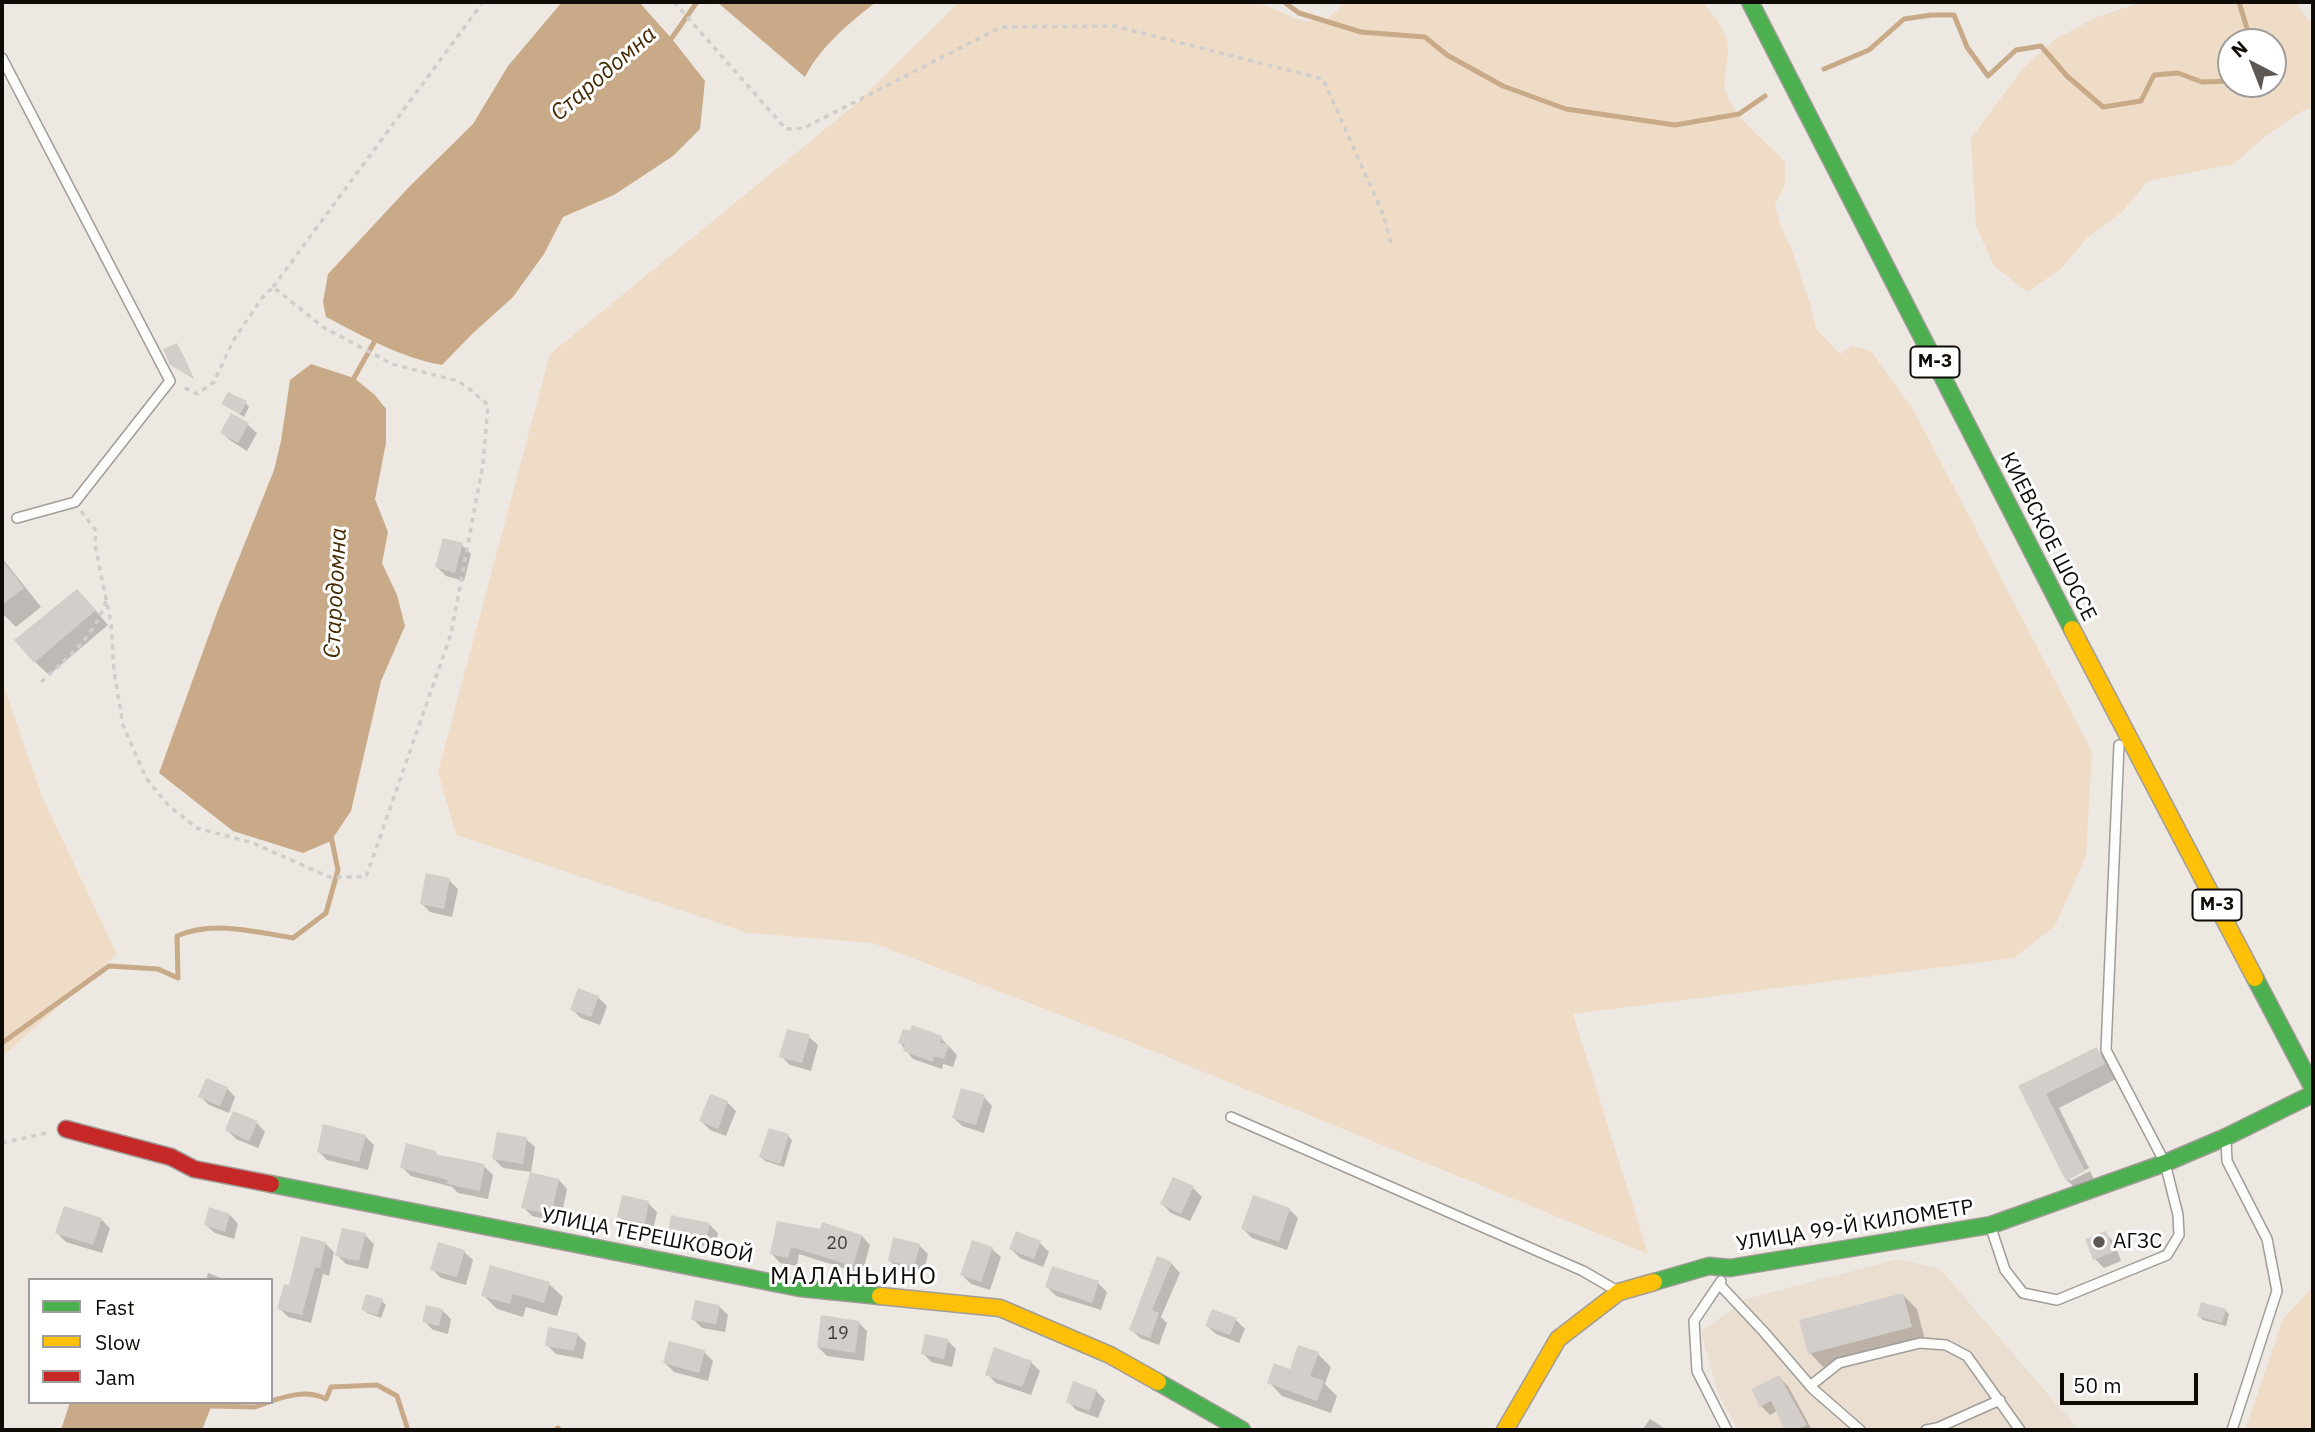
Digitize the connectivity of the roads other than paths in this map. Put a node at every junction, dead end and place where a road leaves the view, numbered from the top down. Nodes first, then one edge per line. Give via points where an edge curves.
1 (1750, 2) edge
2 (2, 58) edge
3 (17, 518) dead end
4 (2120, 722) junction
5 (2313, 1091) edge
6 (1231, 1117) dead end
7 (66, 1129) road end
8 (2226, 1137) junction
9 (2165, 1163) junction
10 (1990, 1225) junction
11 (1730, 1268) junction
12 (1719, 1284) junction
13 (1619, 1292) junction
14 (1810, 1386) junction
15 (2000, 1400) junction
16 (1242, 1430) edge
17 (1505, 1430) edge
18 (1727, 1430) edge
19 (1860, 1430) edge
20 (1926, 1430) edge
21 (2020, 1430) edge
22 (2232, 1430) edge

1 - 4 main road, КИЕВСКОЕ ШОССЕ / М-3
2 - 3 lane via 170,381 75,502
4 - 5 main road, КИЕВСКОЕ ШОССЕ / М-3
4 - 9 lane via 2106,1049
5 - 8 main road, УЛИЦА 99-Й КИЛОМЕТР
6 - 13 lane via 1583,1271
7 - 16 main road, УЛИЦА ТЕРЕШКОВОЙ via 171,1157 194,1169 800,1288 1000,1308 1110,1355
8 - 9 main road, УЛИЦА 99-Й КИЛОМЕТР
8 - 22 lane via 2227,1161 2267,1239 2277,1291
9 - 10 main road, УЛИЦА 99-Й КИЛОМЕТР
9 - 10 lane via 2179,1235 2167,1255 2057,1300 2023,1293 2005,1270
10 - 11 main road, УЛИЦА 99-Й КИЛОМЕТР
11 - 12 lane
11 - 13 main road, УЛИЦА 99-Й КИЛОМЕТР via 1709,1266
12 - 14 lane
12 - 18 lane via 1693,1321 1697,1371
13 - 17 main road, УЛИЦА 99-Й КИЛОМЕТР via 1558,1339
14 - 15 lane via 1839,1363 1920,1343 1946,1345 1967,1356
14 - 19 lane
15 - 20 lane
15 - 21 lane

